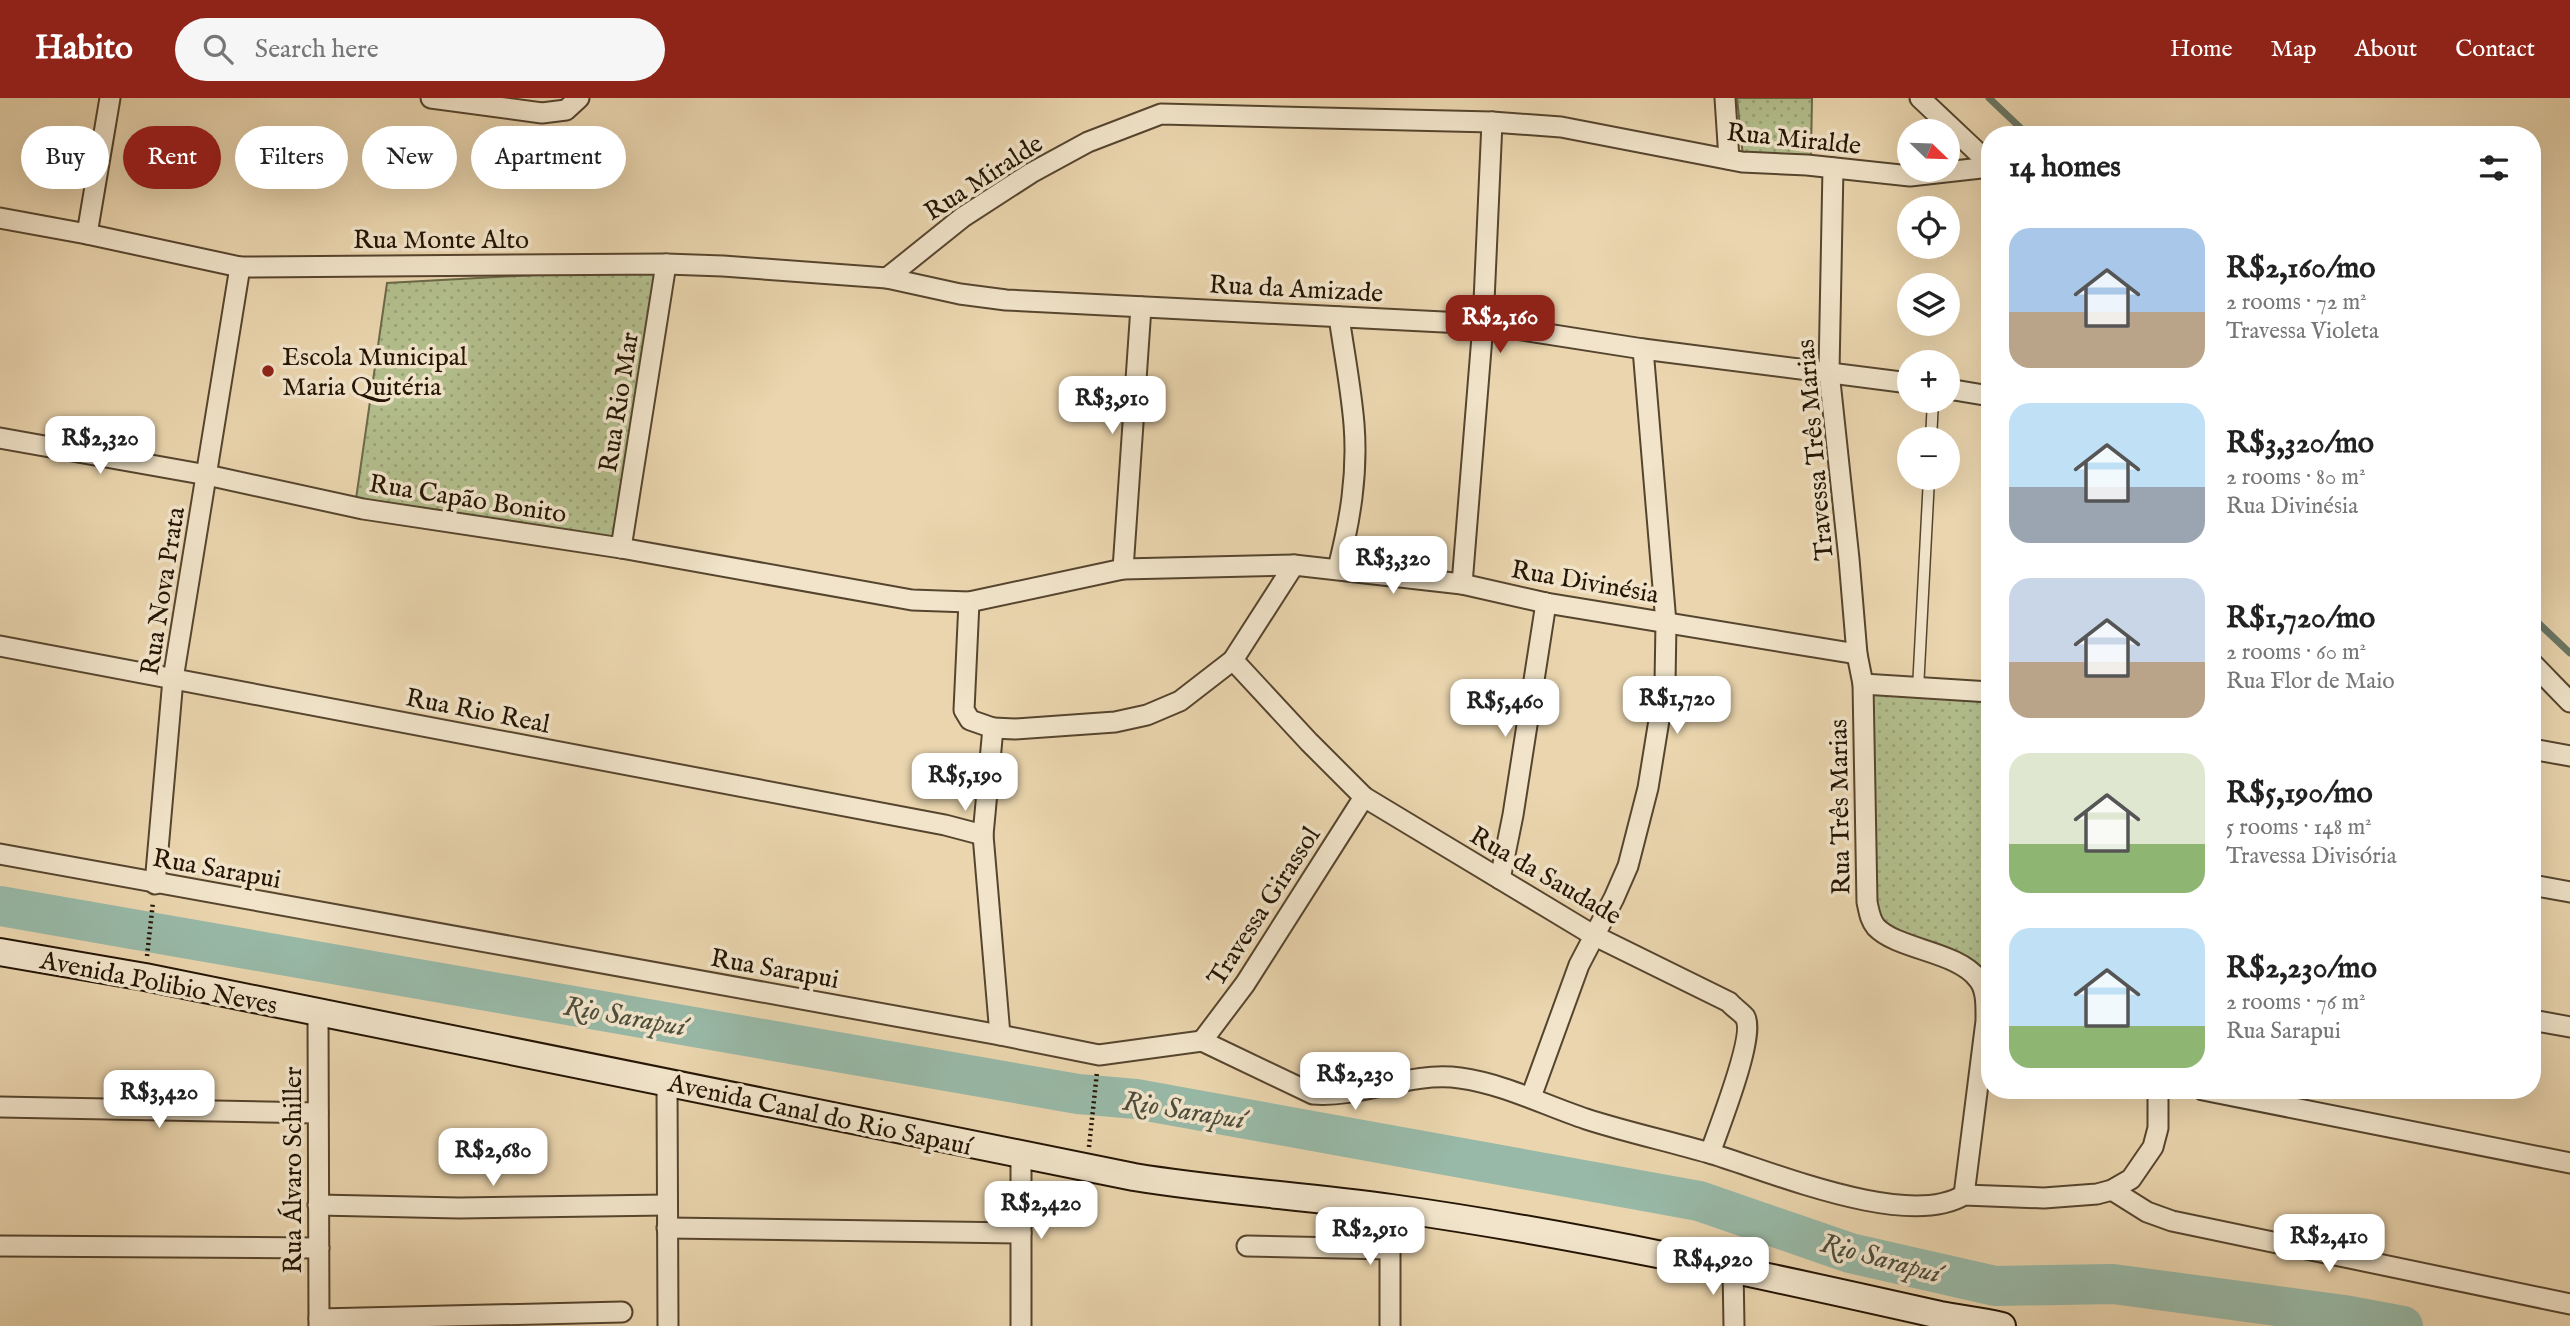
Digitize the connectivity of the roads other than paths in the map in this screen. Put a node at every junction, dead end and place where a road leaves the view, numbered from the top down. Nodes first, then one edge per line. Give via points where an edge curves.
1 (110, 98) edge
2 (431, 98) edge
3 (579, 98) edge
4 (1725, 98) edge
5 (1920, 98) edge
6 (1164, 106) edge
7 (1492, 122) junction
8 (1981, 157) edge
9 (1729, 159) junction
10 (1981, 167) edge
11 (1833, 168) junction
12 (0, 218) edge
13 (87, 234) junction
14 (666, 264) junction
15 (240, 267) junction
16 (887, 278) junction
17 (1141, 306) junction
18 (1339, 317) junction
19 (1483, 324) junction
20 (1643, 349) junction
21 (1829, 372) junction
22 (1897, 381) edge
23 (1960, 391) edge
24 (1981, 394) edge
25 (0, 438) edge
26 (207, 475) junction
27 (1928, 490) edge
28 (621, 548) junction
29 (1294, 565) junction
30 (1338, 568) junction
31 (1123, 569) junction
32 (1462, 584) junction
33 (929, 602) joint
34 (969, 602) junction
35 (1546, 603) junction
36 (1667, 623) junction
37 (0, 646) edge
38 (1857, 654) junction
39 (1233, 660) junction
40 (2541, 672) edge
41 (173, 679) junction
42 (1863, 684) junction
43 (1919, 689) junction
44 (1981, 692) edge
45 (2570, 702) edge
46 (993, 728) junction
47 (2541, 750) edge
48 (2570, 755) edge
49 (1364, 797) junction
50 (983, 835) junction
51 (0, 854) edge
52 (1500, 878) junction
53 (155, 884) junction
54 (2541, 887) edge
55 (2570, 892) edge
56 (1593, 935) junction
57 (0, 952) edge
58 (1981, 985) edge
59 (318, 1013) junction
60 (2541, 1022) edge
61 (2570, 1027) edge
62 (1000, 1035) junction
63 (1202, 1041) junction
64 (1981, 1062) edge
65 (667, 1082) junction
66 (1531, 1097) junction
67 (2158, 1099) edge
68 (2248, 1099) edge
69 (0, 1107) edge
70 (318, 1113) junction
71 (1710, 1153) junction
72 (1021, 1156) junction
73 (2570, 1163) edge
74 (2112, 1190) junction
75 (1965, 1195) junction
76 (318, 1205) junction
77 (667, 1205) junction
78 (1390, 1208) junction
79 (667, 1228) junction
80 (1021, 1233) junction
81 (0, 1245) edge
82 (1247, 1246) dead end
83 (319, 1248) junction
84 (1390, 1249) junction
85 (1733, 1268) junction
86 (2570, 1304) edge
87 (622, 1312) dead end
88 (1945, 1321) edge
89 (319, 1322) edge
90 (668, 1326) edge
91 (1021, 1326) edge
92 (1390, 1326) edge
93 (1734, 1326) edge
94 (2002, 1326) edge

1 - 13 street
2 - 3 street via 542,113 566,110
4 - 9 street
5 - 8 street
6 - 7 street, Rua Miralde
6 - 16 street, Rua Miralde via 1031,173 963,217
7 - 9 street, Rua Miralde via 1561,127
7 - 19 street
9 - 11 street, Rua Miralde
10 - 11 street, Rua Miralde via 1910,176
11 - 21 street, Travessa Três Marias
12 - 13 street, Rua Monte Alto
13 - 15 street, Rua Monte Alto
14 - 15 street, Rua Monte Alto
14 - 16 street, Rua Monte Alto
14 - 28 street, Rua Rio Mar
15 - 26 street, Rua Nova Prata
16 - 17 street, Rua da Amizade via 1006,300
17 - 18 street, Rua da Amizade
17 - 31 street
18 - 19 street, Rua da Amizade
18 - 30 street via 1354,424 1354,482 1350,523
19 - 20 street, Rua da Amizade
19 - 32 street
20 - 21 street, Rua da Amizade
20 - 36 street
21 - 22 street, Rua da Amizade
21 - 38 street, Travessa Três Marias
23 - 24 street
25 - 26 street, Rua Capão Bonito
26 - 28 street, Rua Capão Bonito via 363,509
26 - 41 street, Rua Nova Prata
27 - 43 lane
28 - 33 street, Rua Capão Bonito
29 - 30 street, Rua Divinésia
29 - 31 street, Rua Divinésia
29 - 39 street
30 - 32 street, Rua Divinésia
31 - 34 street, Rua Divinésia
32 - 35 street, Rua Divinésia
33 - 34 street, Rua Divinésia
34 - 46 street via 964,710 970,720
35 - 36 street, Rua Divinésia
35 - 52 street
36 - 38 street, Rua Divinésia
36 - 56 street via 1665,683 1648,788 1628,866
37 - 41 street, Rua Rio Real
38 - 42 street, Travessa Três Marias
39 - 46 street via 1180,701 1147,715 1115,722
39 - 49 street, Rua da Saudade
40 - 45 street
41 - 50 street, Rua Rio Real
41 - 53 street, Rua Nova Prata
42 - 43 street
42 - 58 street, Rua Três Marias via 1870,919 1890,936 1966,967
43 - 44 street
46 - 50 street
47 - 48 street
49 - 52 street, Rua da Saudade
49 - 63 street, Travessa Girassol via 1245,984
50 - 62 street
51 - 53 street, Rua Sarapui
52 - 56 street, Rua da Saudade
53 - 62 street, Rua Sarapui
54 - 55 street
56 - 66 street
56 - 71 street, Rua da Saudade via 1729,1002 1745,1018 1748,1031 1741,1063
57 - 59 street, Avenida Polibio Neves
59 - 65 street, Avenida Canal do Rio Sapauí
59 - 70 street, Rua Álvaro Schiller
60 - 61 street
62 - 63 street, Rua Sarapui via 1099,1055
63 - 66 street via 1313,1094 1332,1095 1399,1080 1459,1078
64 - 75 street, Rua Três Marias
65 - 72 street, Avenida Canal do Rio Sapauí
65 - 77 street
66 - 71 street via 1588,1120
67 - 74 street via 2153,1147 2130,1179
68 - 73 street
69 - 70 street
70 - 76 street, Rua Álvaro Schiller
71 - 75 street via 1802,1185 1860,1199 1939,1205
72 - 78 street, Avenida Canal do Rio Sapauí via 1192,1187
72 - 80 street
74 - 75 street via 2044,1198
74 - 86 street via 2172,1221
76 - 77 street
76 - 83 street, Rua Álvaro Schiller
77 - 79 street
78 - 84 street
78 - 85 street, Avenida Canal do Rio Sapauí
79 - 80 street
79 - 90 street
80 - 91 street
81 - 83 street
82 - 84 street
83 - 89 street, Rua Álvaro Schiller
84 - 92 street
85 - 88 street, Avenida Canal do Rio Sapauí
85 - 93 street
87 - 89 street
88 - 94 street, Avenida Canal do Rio Sapauí

